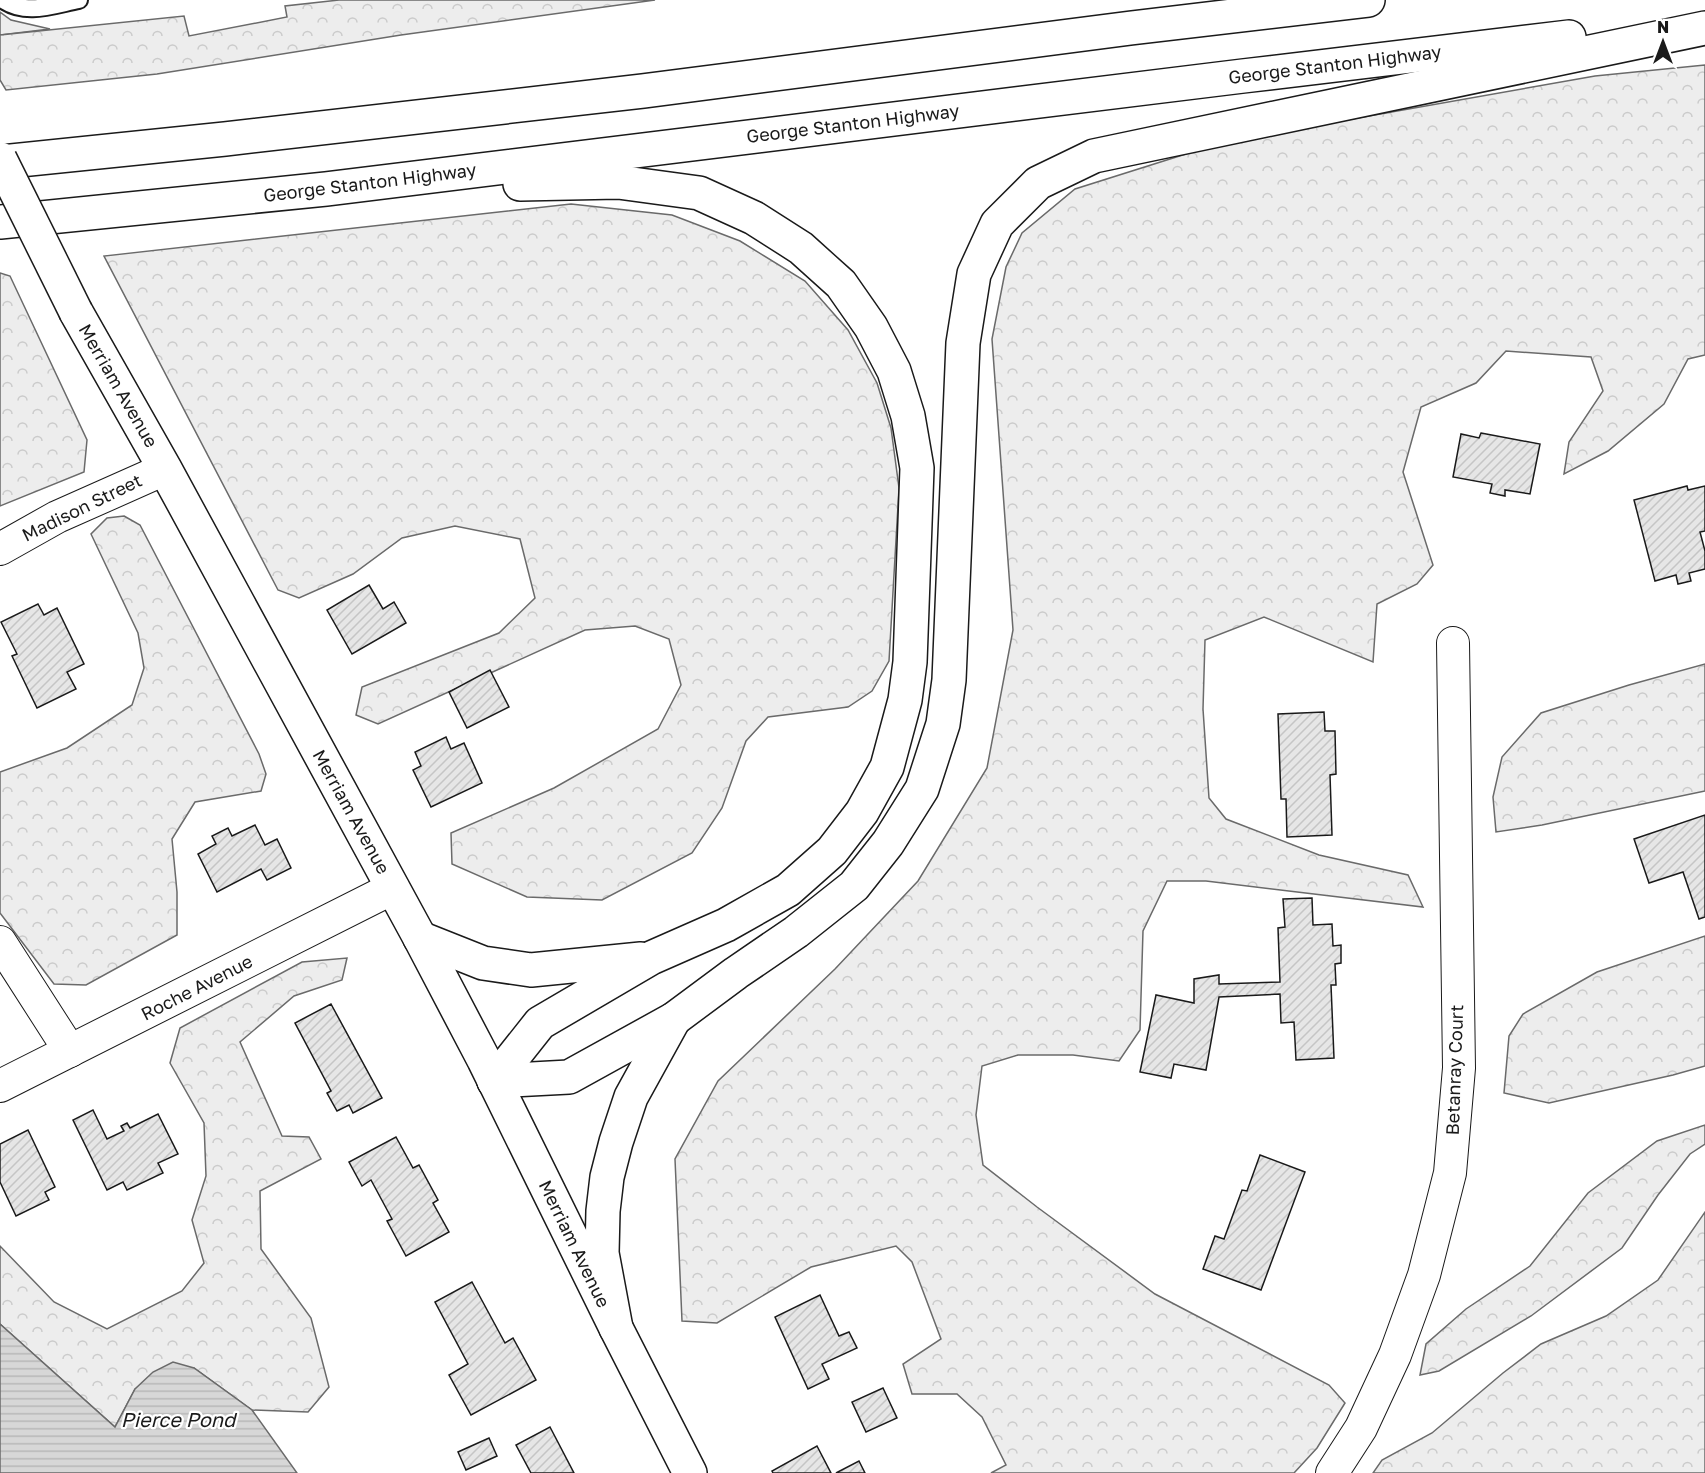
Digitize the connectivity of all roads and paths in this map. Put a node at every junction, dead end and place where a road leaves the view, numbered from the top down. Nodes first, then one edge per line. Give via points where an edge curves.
1 (3, 0) edge
2 (79, 0) edge
3 (1368, 0) edge
4 (1705, 21) edge
5 (1705, 28) edge
6 (0, 160) edge
7 (326, 189) junction
8 (0, 222) edge
9 (165, 469) junction
10 (0, 549) edge
11 (1453, 643) dead end
12 (393, 888) junction
13 (420, 938) junction
14 (0, 942) edge
15 (651, 958) junction
16 (674, 1019) junction
17 (70, 1052) junction
18 (494, 1081) junction
19 (0, 1086) edge
20 (616, 1328) junction
21 (690, 1473) edge
22 (1332, 1473) edge

1 - 2 lane via 25,9
3 - 6 main road via 643,91 225,139
4 - 7 main road, George Stanton Highway
5 - 16 main road via 1094,156 1038,183 997,224 974,274 963,343 949,681 943,724 922,789 888,843 854,886 796,933
6 - 9 main road, Merriam Avenue, bridge via 76,312
7 - 8 main road, George Stanton Highway
7 - 15 main road via 618,182 699,193 754,218 801,248 841,284 871,327 894,371 908,416 917,468 910,662 905,700 887,767 862,812 832,851 788,891 726,926
9 - 10 street, Madison Street via 57,517
9 - 12 main road, Merriam Avenue
11 - 22 street, Betanray Court via 1459,1068 1450,1173 1424,1275 1395,1355 1361,1428
12 - 13 main road, Merriam Avenue
12 - 17 street, Roche Avenue
13 - 15 main road via 483,963 531,970
13 - 18 main road, Merriam Avenue
14 - 17 street
15 - 18 main road via 540,1023
16 - 18 main road via 569,1077
16 - 20 main road via 631,1097 607,1177 602,1253
17 - 19 street, Roche Avenue
18 - 20 main road, Merriam Avenue
20 - 21 main road, Merriam Avenue

